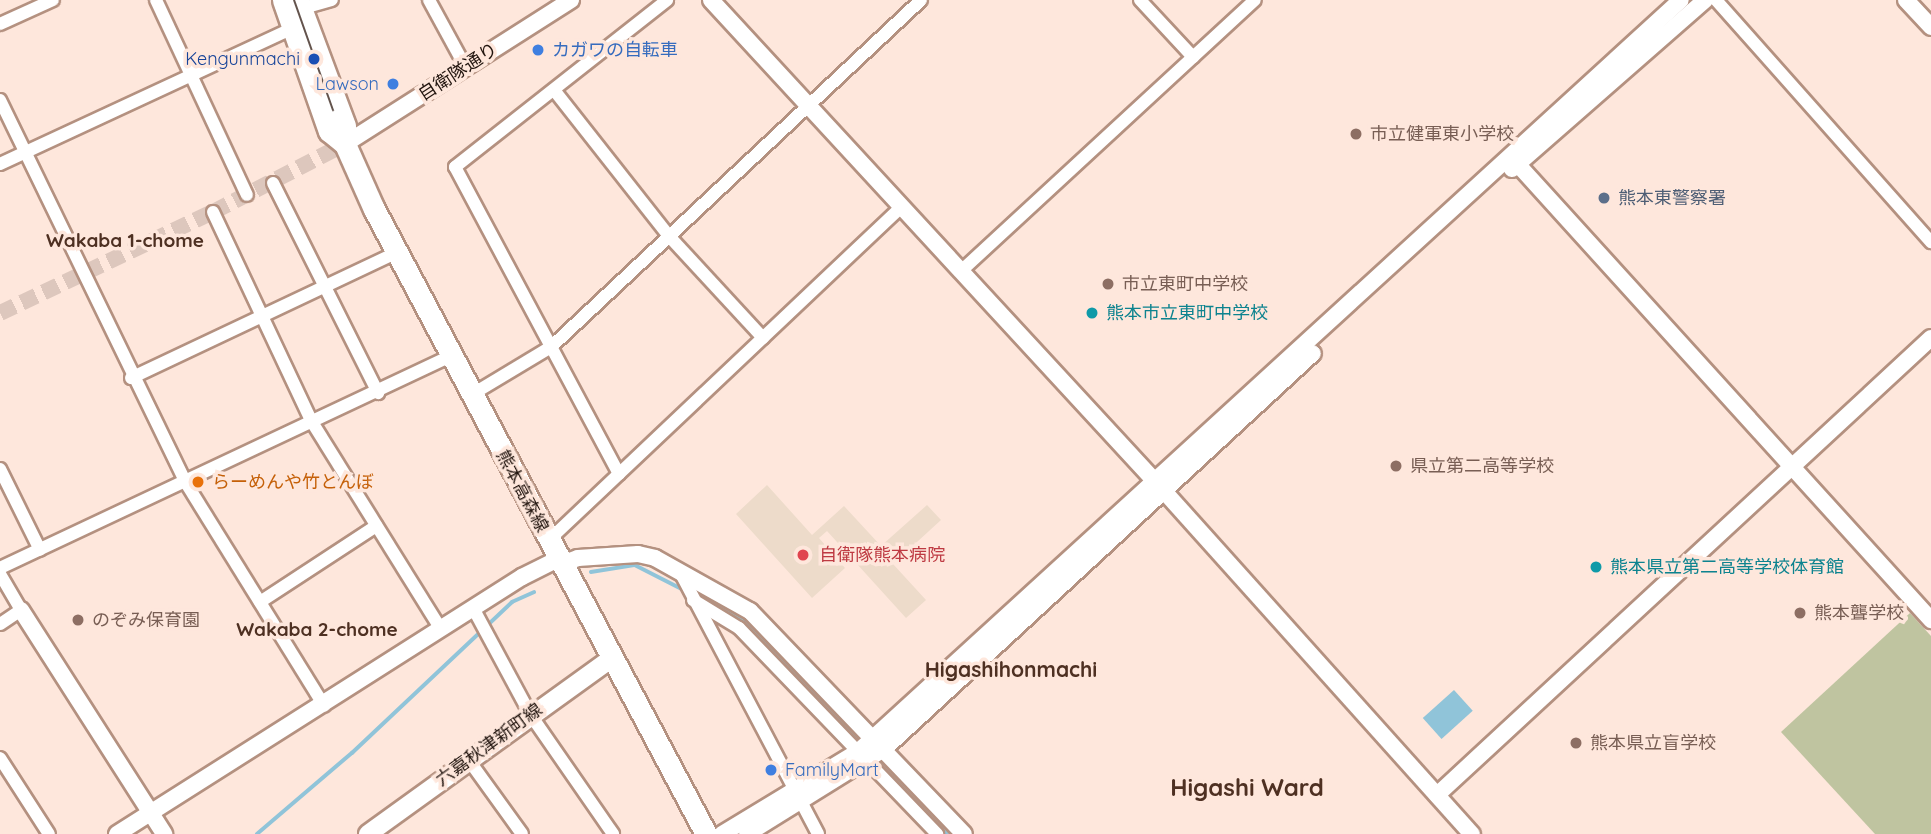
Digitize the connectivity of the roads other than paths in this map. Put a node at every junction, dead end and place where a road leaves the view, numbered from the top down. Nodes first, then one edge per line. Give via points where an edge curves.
1 (52, 0) edge
2 (156, 0) edge
3 (332, 0) edge
4 (429, 0) edge
5 (570, 0) edge
6 (667, 0) edge
7 (711, 0) edge
8 (921, 0) edge
9 (1140, 0) edge
10 (1255, 0) edge
11 (1681, 0) edge
12 (1705, 0) edge
13 (1716, 0) edge
14 (1906, 0) edge
15 (294, 3) edge
16 (0, 24) edge
17 (1931, 27) edge
18 (291, 29) junction
19 (1192, 57) junction
20 (466, 68) junction
21 (190, 77) junction
22 (554, 90) junction
23 (0, 100) edge
24 (806, 103) junction
25 (345, 144) junction
26 (25, 151) junction
27 (1514, 160) junction
28 (0, 164) edge
29 (273, 183) dead end
30 (247, 195) dead end
31 (901, 207) junction
32 (213, 212) dead end
33 (668, 235) junction
34 (1931, 242) edge
35 (397, 252) junction
36 (960, 272) junction
37 (323, 286) junction
38 (260, 316) junction
39 (763, 338) junction
40 (1931, 338) edge
41 (551, 347) junction
42 (451, 356) junction
43 (131, 378) junction
44 (378, 393) junction
45 (471, 395) junction
46 (312, 422) junction
47 (1792, 468) junction
48 (0, 469) edge
49 (619, 474) junction
50 (186, 483) junction
51 (1159, 486) junction
52 (376, 526) junction
53 (40, 550) junction
54 (556, 555) junction
55 (0, 568) edge
56 (0, 574) edge
57 (682, 577) junction
58 (693, 600) junction
59 (260, 602) junction
60 (473, 608) junction
61 (21, 610) junction
62 (1929, 614) edge
63 (0, 624) edge
64 (441, 629) junction
65 (611, 659) junction
66 (324, 706) junction
67 (530, 714) junction
68 (871, 749) junction
69 (0, 758) edge
70 (468, 760) junction
71 (1437, 795) junction
72 (800, 797) junction
73 (151, 814) junction
74 (49, 834) edge
75 (117, 834) edge
76 (164, 834) edge
77 (368, 834) edge
78 (522, 834) edge
79 (613, 834) edge
80 (706, 834) edge
81 (722, 834) edge
82 (747, 834) edge
83 (818, 834) edge
84 (937, 834) edge
85 (964, 834) edge
86 (1472, 834) edge

1 - 16 street
2 - 21 street
3 - 15 street
4 - 20 street
5 - 20 street, 自衛隊通り
6 - 22 street
7 - 24 street
8 - 24 street
9 - 19 street
10 - 19 street
11 - 27 street
12 - 27 street
13 - 34 street
14 - 17 street
15 - 18 main road, 熊本高森線
15 - 25 main road, 熊本高森線 via 345,125
18 - 21 street
18 - 25 main road, 熊本高森線 via 329,131
19 - 36 street
20 - 25 street, 自衛隊通り
21 - 26 street
21 - 30 street
22 - 33 street
22 - 41 street via 455,167
23 - 26 street
24 - 31 street
24 - 33 street
25 - 35 main road, 熊本高森線
26 - 28 street
26 - 43 street
27 - 47 street
27 - 51 street
29 - 37 street
31 - 36 street
31 - 39 street
32 - 38 street
33 - 39 street
33 - 41 street
35 - 37 street
35 - 42 main road, 熊本高森線
36 - 51 street
37 - 38 street
37 - 44 street
38 - 43 street
38 - 46 street
39 - 49 street
40 - 47 street
41 - 45 street
41 - 49 street
42 - 44 street
42 - 45 main road, 熊本高森線
43 - 50 street
44 - 46 street
45 - 54 main road, 熊本高森線
46 - 50 street
46 - 52 street
47 - 62 street
47 - 71 street
48 - 53 street
49 - 54 street
50 - 53 street
50 - 59 street
51 - 68 street
51 - 71 street
52 - 59 street
52 - 64 street
53 - 55 street
54 - 57 street via 629,552
54 - 60 street
54 - 65 main road, 熊本高森線
56 - 61 street
57 - 58 street
57 - 68 street via 750,611
58 - 68 street via 739,628
58 - 72 street
59 - 66 street
60 - 64 street
60 - 67 street
61 - 63 street
61 - 73 street
64 - 66 street
65 - 67 main road, 六嘉秋津新町線
65 - 80 main road, 熊本高森線
66 - 73 street
67 - 70 main road, 六嘉秋津新町線
67 - 79 street
68 - 72 street
68 - 84 street
68 - 85 street
69 - 74 street
70 - 77 main road, 六嘉秋津新町線
70 - 78 street
71 - 86 street
72 - 81 street
72 - 82 street
72 - 83 street
73 - 75 street
73 - 76 street

